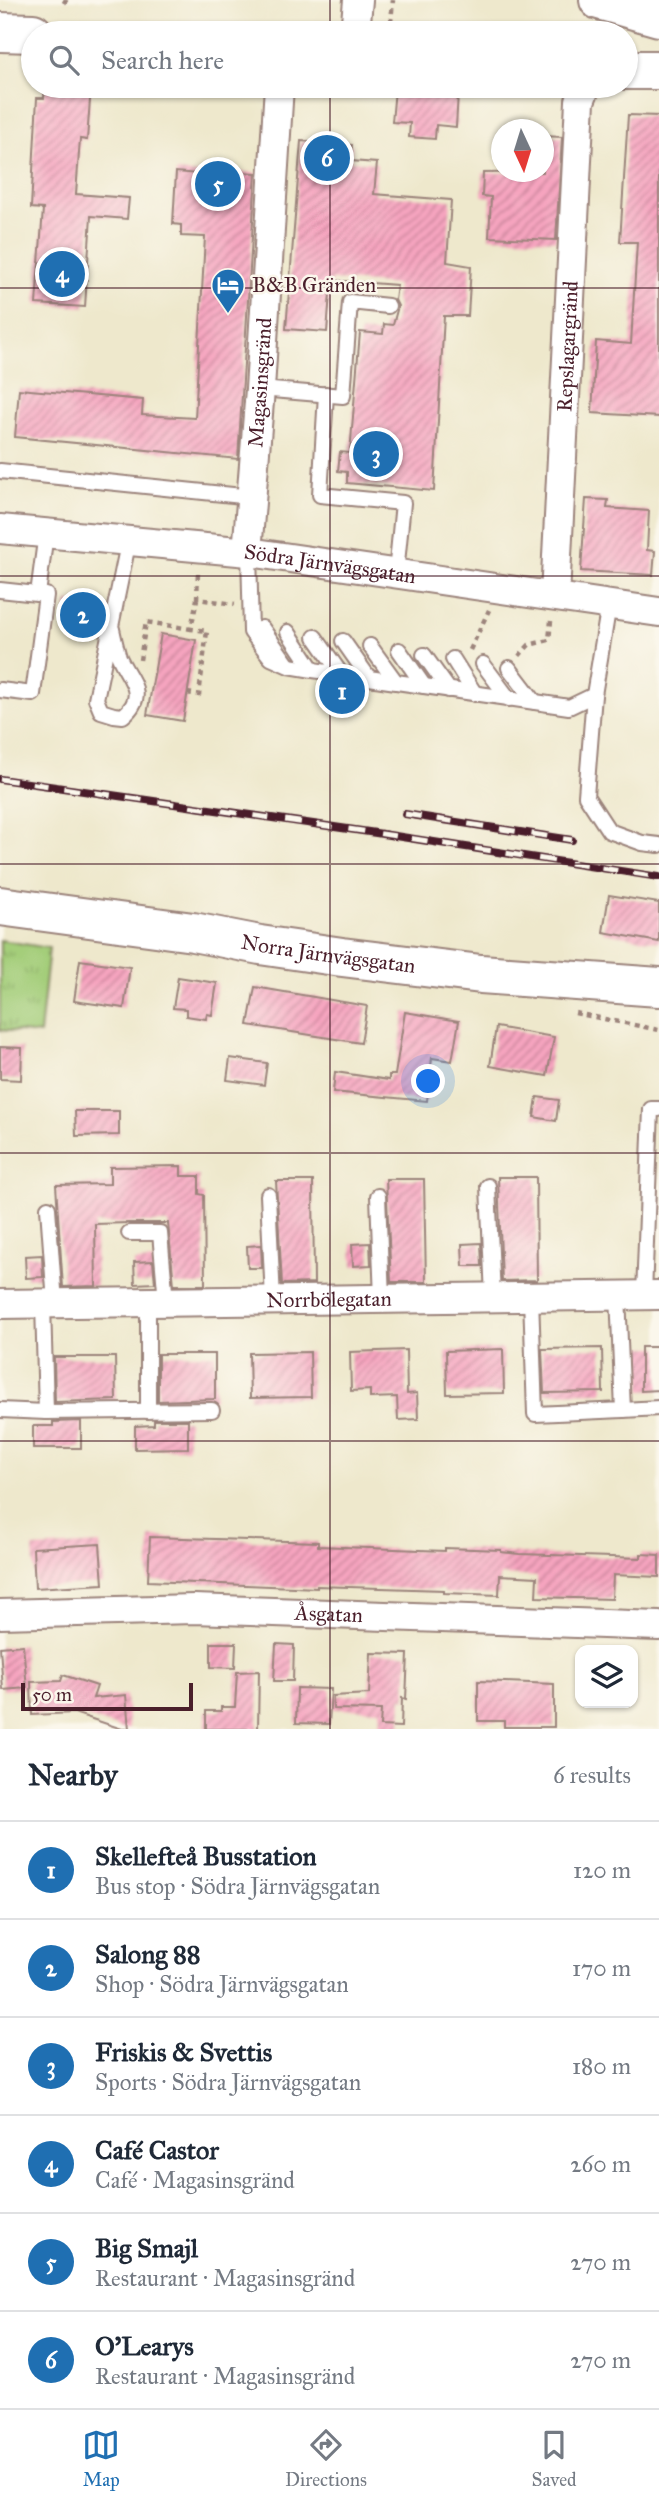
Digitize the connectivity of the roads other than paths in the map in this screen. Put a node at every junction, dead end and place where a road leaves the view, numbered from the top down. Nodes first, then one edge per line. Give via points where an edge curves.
1 (358, 0) edge
2 (599, 0) edge
3 (659, 17) edge
4 (356, 21) edge
5 (0, 32) edge
6 (21, 33) edge
7 (638, 70) edge
8 (659, 70) edge
9 (278, 98) edge
10 (579, 98) edge
11 (388, 306) dead end
12 (260, 389) junction
13 (326, 394) junction
14 (0, 471) edge
15 (252, 497) junction
16 (0, 528) edge
17 (46, 533) junction
18 (129, 540) junction
19 (250, 552) junction
20 (396, 573) junction
21 (0, 590) edge
22 (38, 594) junction
23 (555, 596) junction
24 (609, 604) junction
25 (659, 612) edge
26 (262, 628) dead end
27 (112, 629) junction
28 (288, 632) dead end
29 (315, 637) dead end
30 (343, 641) dead end
31 (370, 646) dead end
32 (399, 650) dead end
33 (458, 654) road end
34 (424, 655) dead end
35 (481, 658) road end
36 (510, 663) road end
37 (289, 666) junction
38 (313, 670) junction
39 (341, 674) junction
40 (369, 678) junction
41 (396, 682) junction
42 (424, 686) junction
43 (0, 690) edge
44 (449, 690) junction
45 (475, 694) junction
46 (594, 695) junction
47 (509, 699) junction
48 (535, 702) junction
49 (659, 845) edge
50 (0, 906) edge
51 (659, 987) edge
52 (659, 1110) edge
53 (654, 1162) edge
54 (488, 1186) dead end
55 (268, 1195) dead end
56 (378, 1196) dead end
57 (48, 1208) dead end
58 (653, 1219) edge
59 (129, 1233) dead end
60 (640, 1295) edge
61 (493, 1297) junction
62 (531, 1297) junction
63 (382, 1299) junction
64 (273, 1300) junction
65 (157, 1302) junction
66 (0, 1304) edge
67 (49, 1304) junction
68 (659, 1408) edge
69 (0, 1410) edge
70 (148, 1410) junction
71 (212, 1410) dead end
72 (623, 1410) junction
73 (46, 1412) junction
74 (0, 1614) edge
75 (659, 1626) edge

1 - 4 street
2 - 3 main road
5 - 6 main road
7 - 8 main road
9 - 12 street, Magasinsgränd
10 - 23 street, Repslagargränd
11 - 13 lane via 350,302 342,396
12 - 13 lane
12 - 15 street, Magasinsgränd
13 - 20 lane via 320,495 403,503
14 - 15 lane
15 - 19 street, Magasinsgränd
16 - 17 street, Södra Järnvägsgatan
17 - 18 street, Södra Järnvägsgatan
17 - 22 lane
18 - 19 street, Södra Järnvägsgatan
18 - 27 lane
19 - 20 street, Södra Järnvägsgatan
19 - 37 lane via 251,632 271,658
20 - 23 street, Södra Järnvägsgatan
21 - 22 lane
22 - 43 lane via 46,595 33,694
23 - 24 street, Södra Järnvägsgatan
24 - 25 street, Södra Järnvägsgatan
24 - 46 lane
26 - 37 lane
27 - 27 lane via 96,699 101,711 123,716 132,708 135,686
28 - 38 lane
29 - 39 lane
30 - 40 lane
31 - 41 lane
32 - 42 lane
33 - 45 lane
34 - 44 lane
35 - 47 lane
36 - 48 lane
37 - 38 lane
38 - 39 lane
39 - 40 lane
40 - 41 lane
41 - 42 lane
42 - 44 lane
44 - 45 lane
45 - 47 lane
46 - 48 lane via 569,707
46 - 49 lane via 586,796 609,831
47 - 48 lane
50 - 51 main road, Norra Järnvägsgatan via 366,960
52 - 53 lane via 650,1109
53 - 58 lane
54 - 61 lane
55 - 64 lane
56 - 63 lane
57 - 67 lane
58 - 60 lane
59 - 65 lane via 160,1233
60 - 62 street, Norrbölegatan
60 - 72 lane
61 - 62 street, Norrbölegatan
61 - 63 street, Norrbölegatan
62 - 72 lane via 536,1414
63 - 64 street, Norrbölegatan
64 - 65 street, Norrbölegatan
65 - 67 street, Norrbölegatan
65 - 70 lane
66 - 67 street, Norrbölegatan
67 - 73 lane
68 - 72 lane
69 - 73 lane
70 - 71 lane
70 - 73 lane
74 - 75 street, Åsgatan via 194,1609

